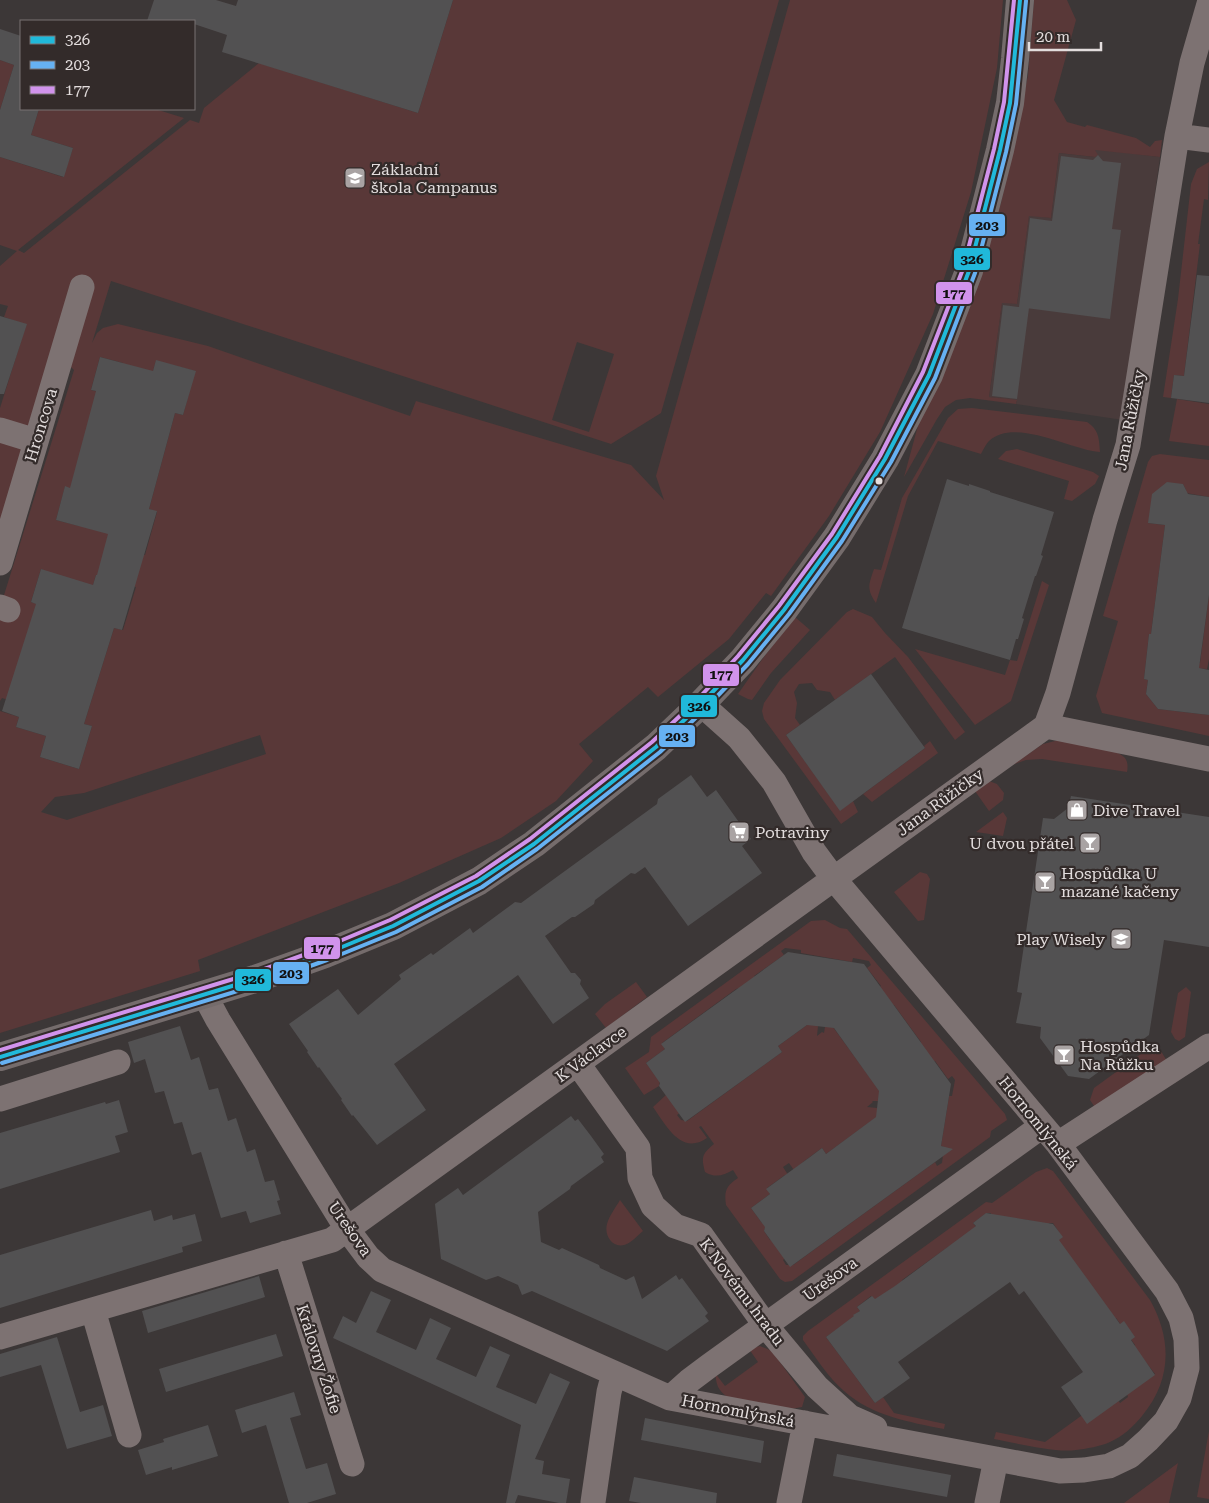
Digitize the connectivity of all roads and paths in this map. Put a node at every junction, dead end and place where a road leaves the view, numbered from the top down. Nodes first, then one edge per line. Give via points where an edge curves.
1 (1020, 0) edge
2 (1209, 4) edge
3 (1177, 136) junction
4 (1209, 140) edge
5 (82, 287) dead end
6 (0, 430) edge
7 (36, 441) junction
8 (0, 563) edge
9 (701, 704) junction
10 (1046, 726) junction
11 (1209, 759) edge
12 (834, 879) junction
13 (204, 994) junction
14 (1209, 1046) edge
15 (0, 1057) edge
16 (118, 1062) dead end
17 (578, 1064) junction
18 (0, 1099) edge
19 (1050, 1135) junction
20 (347, 1229) junction
21 (286, 1254) junction
22 (93, 1310) junction
23 (766, 1326) junction
24 (0, 1337) edge
25 (1198, 1370) edge
26 (614, 1373) junction
27 (670, 1398) junction
28 (805, 1424) junction
29 (129, 1434) dead end
30 (910, 1443) junction
31 (996, 1459) junction
32 (352, 1464) dead end
33 (592, 1502) edge
34 (790, 1503) edge
35 (987, 1503) edge

1 - 9 street via 1010,103 1000,150 968,271 929,375 886,459 837,537 784,610
2 - 3 street, Jana Růžičky via 1192,63
3 - 4 street
3 - 10 street, Jana Růžičky via 1128,445
5 - 7 street, Hroncova
6 - 7 street
7 - 8 street, Hroncova
9 - 12 street, Hornomlýnská via 739,738 774,782 814,852
9 - 13 street via 656,747 534,844 478,880 393,926 325,954
10 - 11 street
10 - 12 street, Jana Růžičky
12 - 17 street, K Václavce
12 - 19 street, Hornomlýnská
13 - 15 street
13 - 20 street, Urešova
14 - 19 street, Urešova
16 - 18 street
17 - 20 street, K Václavce
17 - 23 street, K Novému hradu via 638,1148 640,1178 653,1206 676,1226 701,1235
19 - 23 street, Urešova
19 - 25 street, Hornomlýnská via 1167,1290 1181,1318
20 - 21 street via 332,1240
20 - 26 street, Urešova via 382,1270
21 - 22 street
21 - 32 street, Královny Žofie
22 - 24 street
22 - 29 street
23 - 27 street, Urešova via 702,1370
23 - 30 street, K Novému hradu via 817,1387 850,1417
25 - 31 street, Hornomlýnská via 1166,1421 1130,1456 1109,1466 1060,1472
26 - 27 street, Urešova
26 - 33 street
27 - 28 street, Hornomlýnská
28 - 30 street, Hornomlýnská
28 - 34 street, Hornomlýnská
30 - 31 street, Hornomlýnská
31 - 35 street

